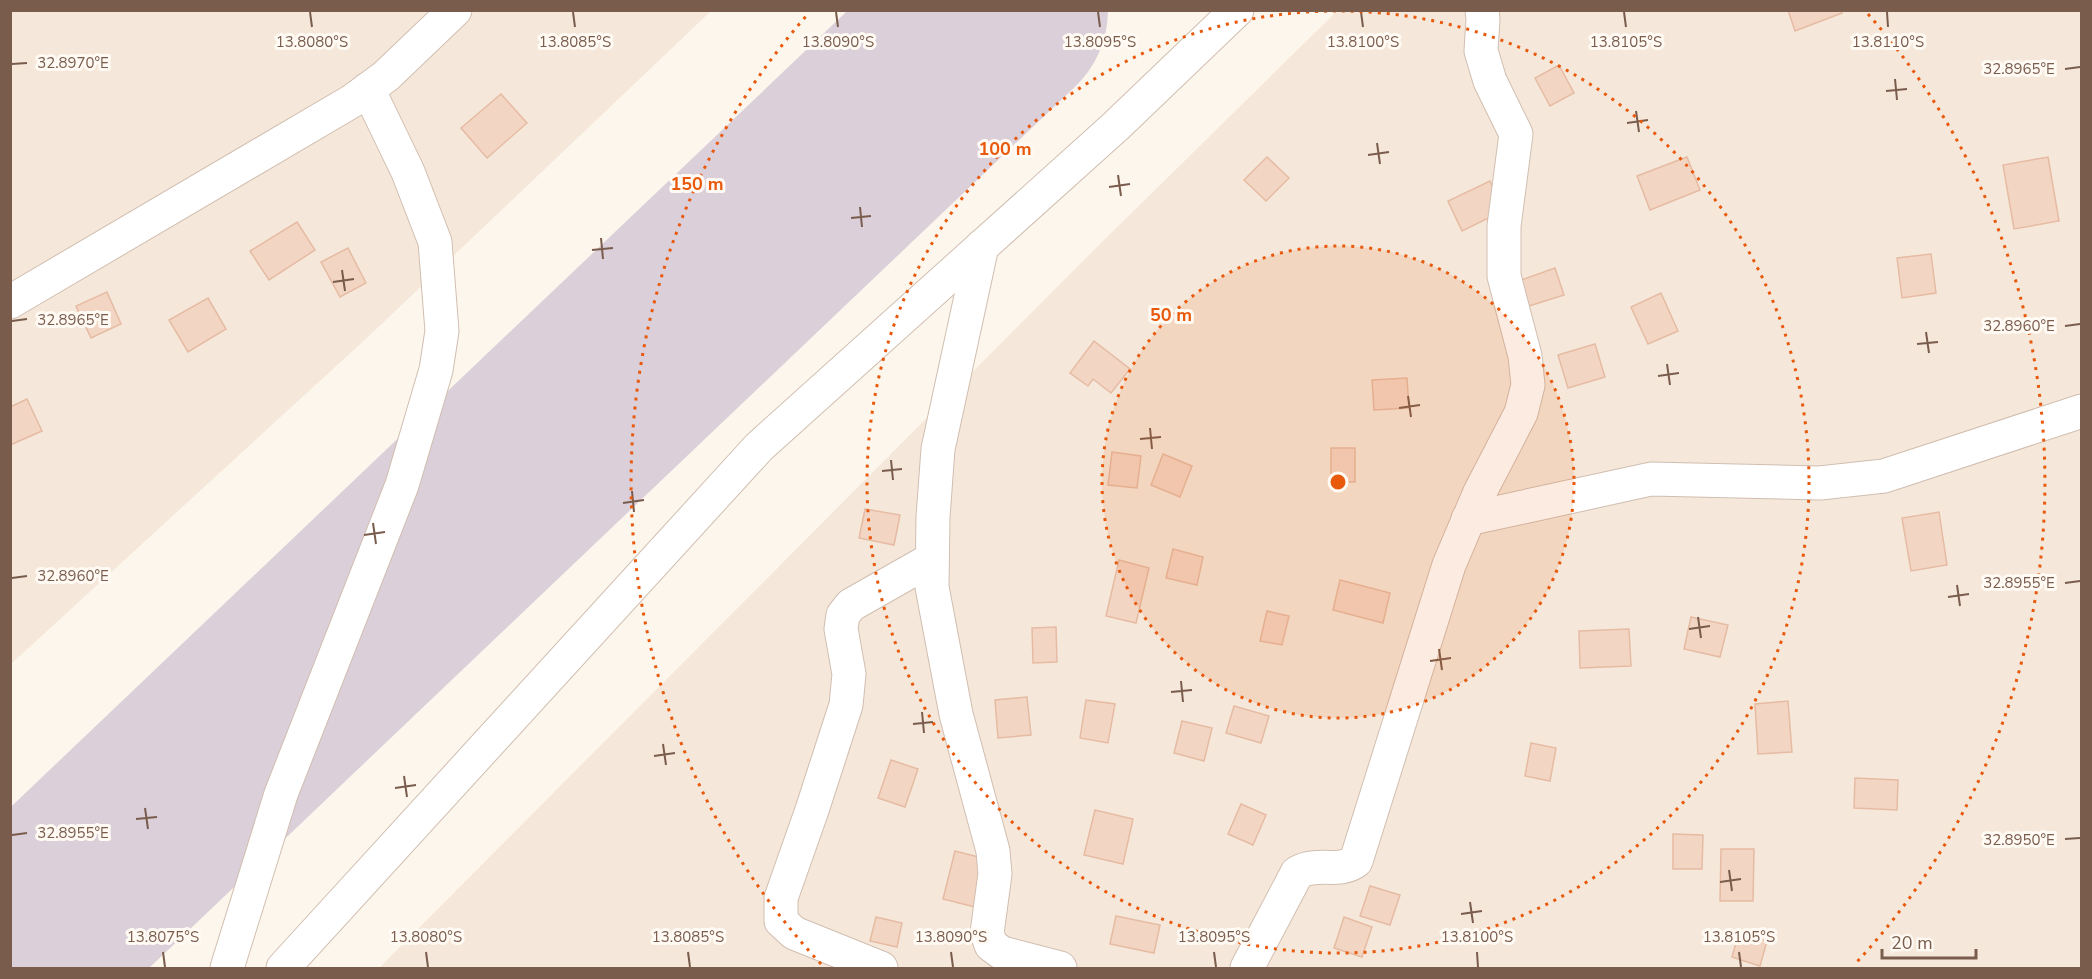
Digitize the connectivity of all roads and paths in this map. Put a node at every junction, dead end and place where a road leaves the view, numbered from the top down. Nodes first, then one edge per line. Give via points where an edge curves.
1 (455, 10) edge
2 (1237, 10) edge
3 (1482, 10) edge
4 (368, 89) junction
5 (982, 246) junction
6 (10, 303) edge
7 (2082, 411) edge
8 (1468, 519) junction
9 (932, 559) junction
10 (227, 969) edge
11 (283, 969) edge
12 (881, 969) edge
13 (1060, 969) edge
14 (1247, 969) edge

1 - 4 street
2 - 5 street
3 - 8 street via 1481,51 1490,81 1516,134 1504,226 1504,276 1525,356 1528,385 1521,413
4 - 6 street
4 - 10 street via 408,172 435,242 442,331 436,370 402,485 281,794
5 - 9 street via 938,449
5 - 11 street via 759,447
7 - 8 street via 1884,476 1820,483 1651,479
8 - 14 street via 1449,565 1356,861 1349,867 1306,867 1297,873
9 - 12 street via 851,605 843,615 841,629 849,674 846,705 781,898 781,921 794,933
9 - 13 street via 932,587 956,714 993,851 995,874 987,933 991,945 1002,952

